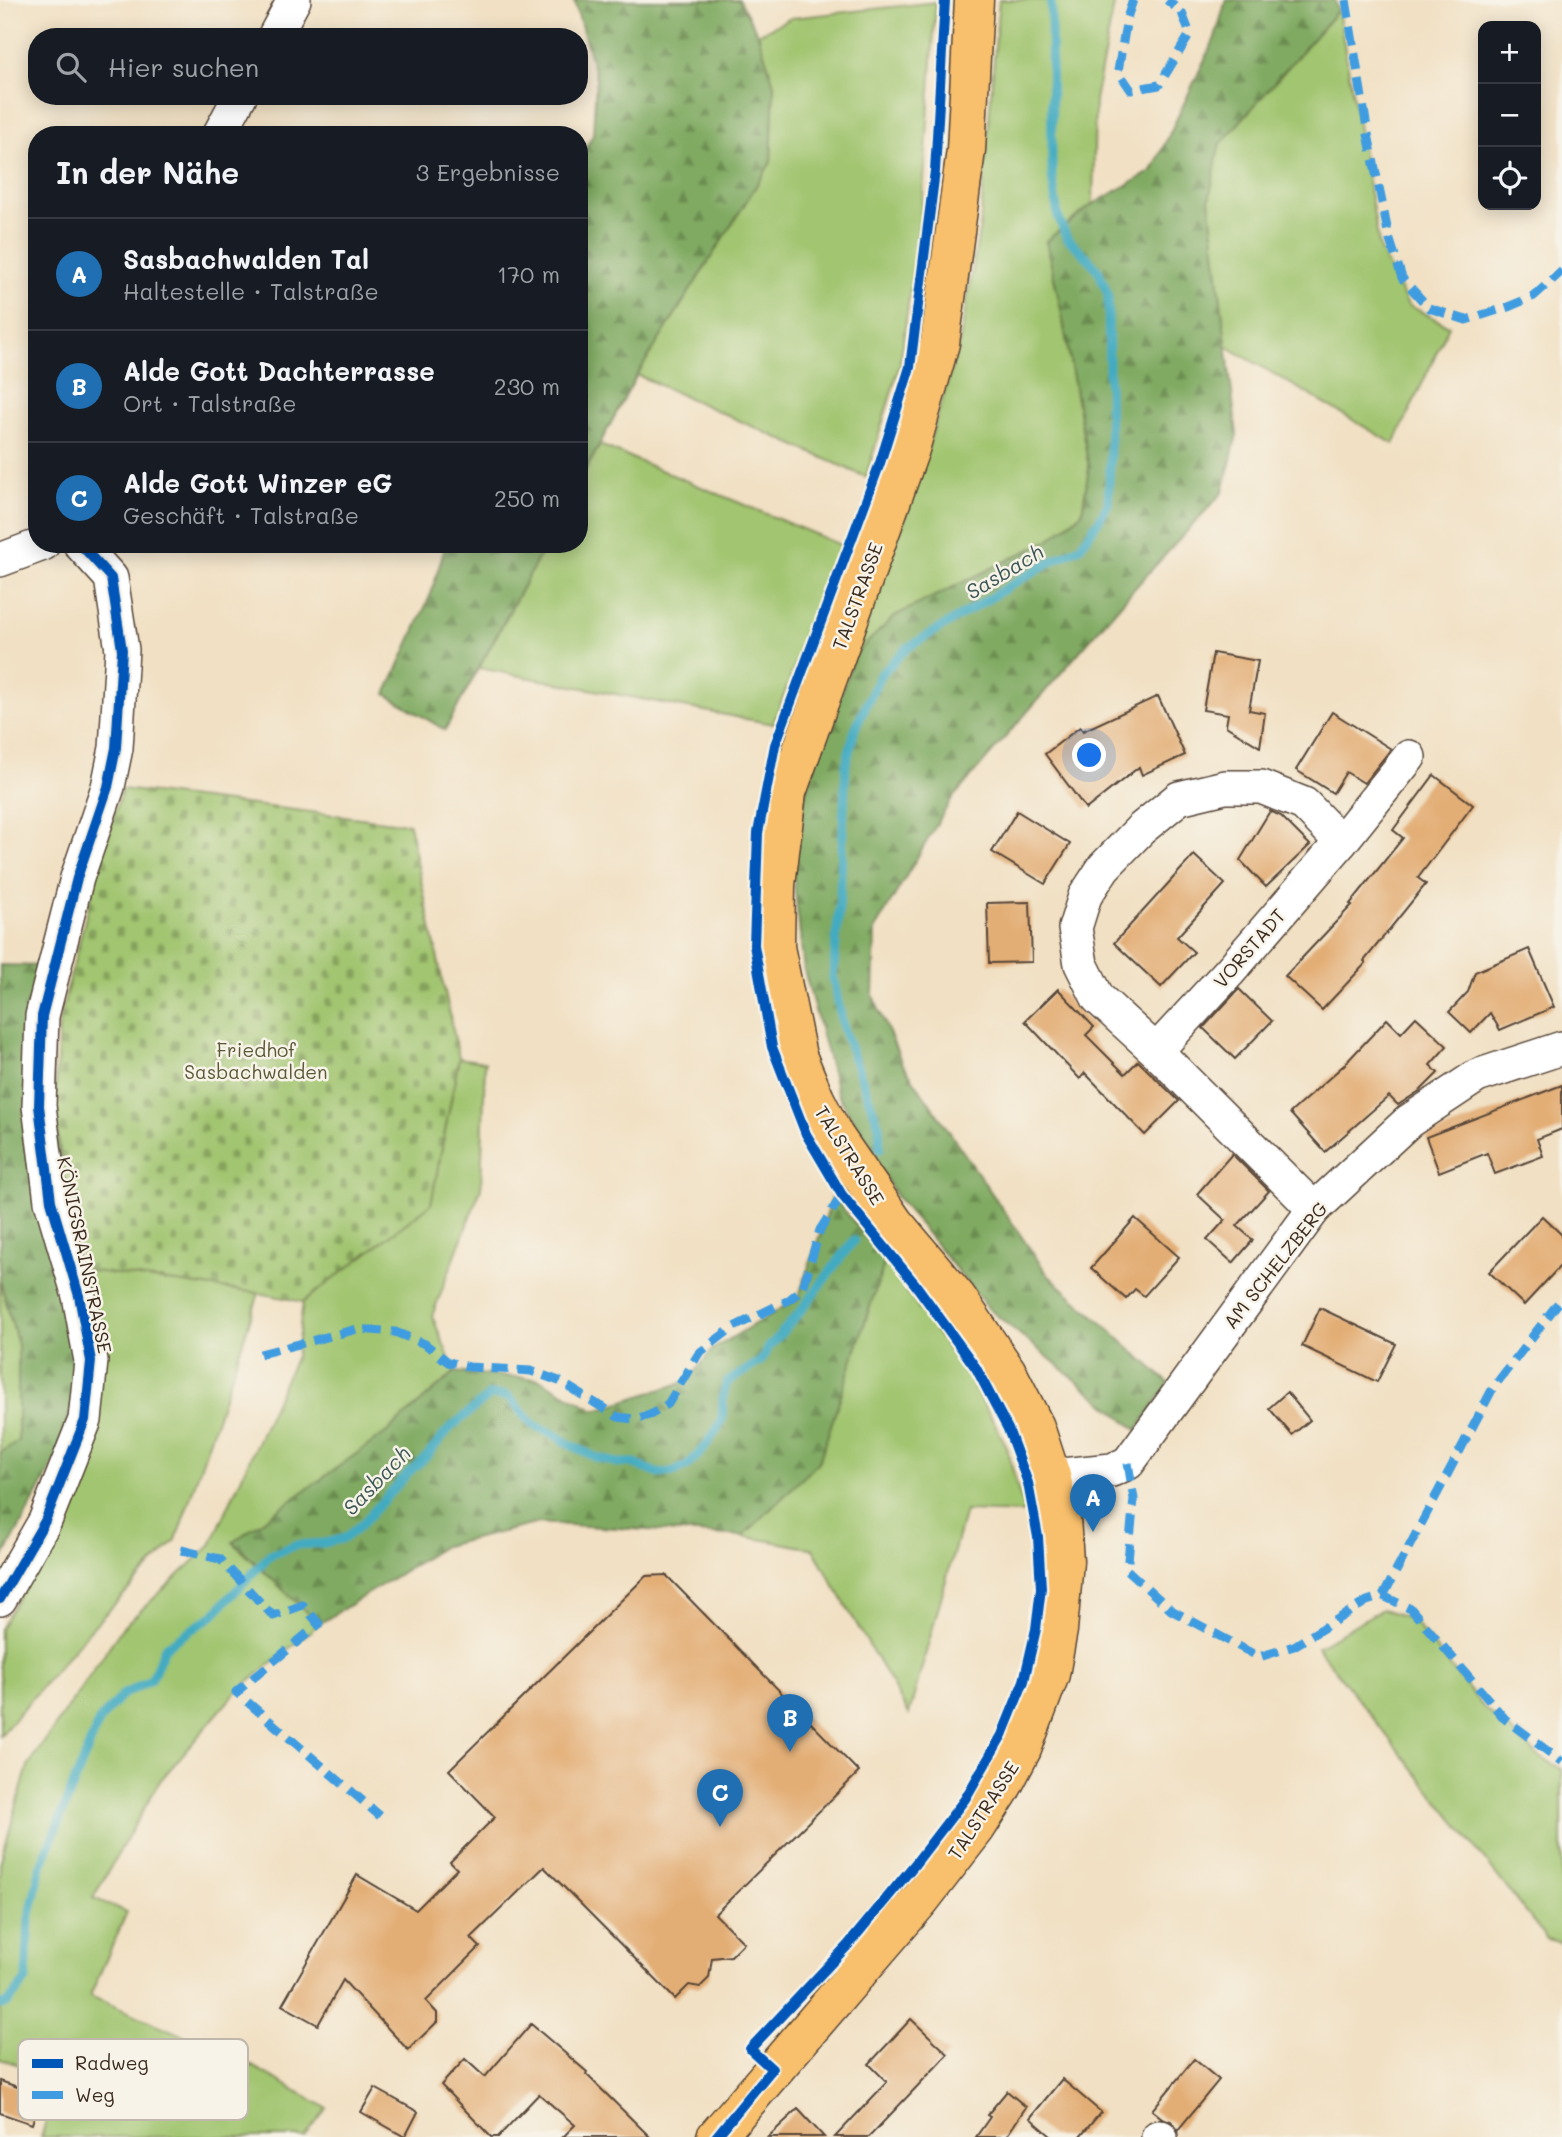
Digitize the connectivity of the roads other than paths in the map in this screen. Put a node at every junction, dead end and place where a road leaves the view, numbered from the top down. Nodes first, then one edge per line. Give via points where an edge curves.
1 (294, 0) edge
2 (974, 0) edge
3 (279, 28) edge
4 (235, 105) edge
5 (224, 126) edge
6 (28, 550) edge
7 (88, 553) edge
8 (0, 560) edge
9 (1409, 757) dead end
10 (1341, 842) junction
11 (1562, 1048) edge
12 (1156, 1051) junction
13 (1314, 1209) junction
14 (1051, 1476) junction
15 (0, 1599) edge
16 (716, 2137) edge

1 - 3 street
2 - 14 main road, TALSTRASSE via 966,149 940,343 909,449 787,792 776,885 775,947 797,1056 834,1136 1007,1372 1035,1427
4 - 5 street
6 - 8 street
7 - 15 street, KÖNIGSRAINSTRASSE via 111,578 122,650 116,748 42,1016 39,1106 51,1201 79,1296 91,1361 85,1420 45,1521
9 - 10 street, VORSTADT
10 - 12 street, VORSTADT
10 - 12 street via 1304,804 1261,787 1225,787 1179,798 1104,867 1086,896 1075,928 1081,964 1098,998
11 - 13 street, AM SCHELZBERG via 1477,1076 1409,1122
12 - 13 street
13 - 14 street, AM SCHELZBERG via 1128,1463 1112,1470
14 - 16 main road, TALSTRASSE via 1061,1518 1063,1561 1058,1630 1050,1674 1002,1789 920,1900

